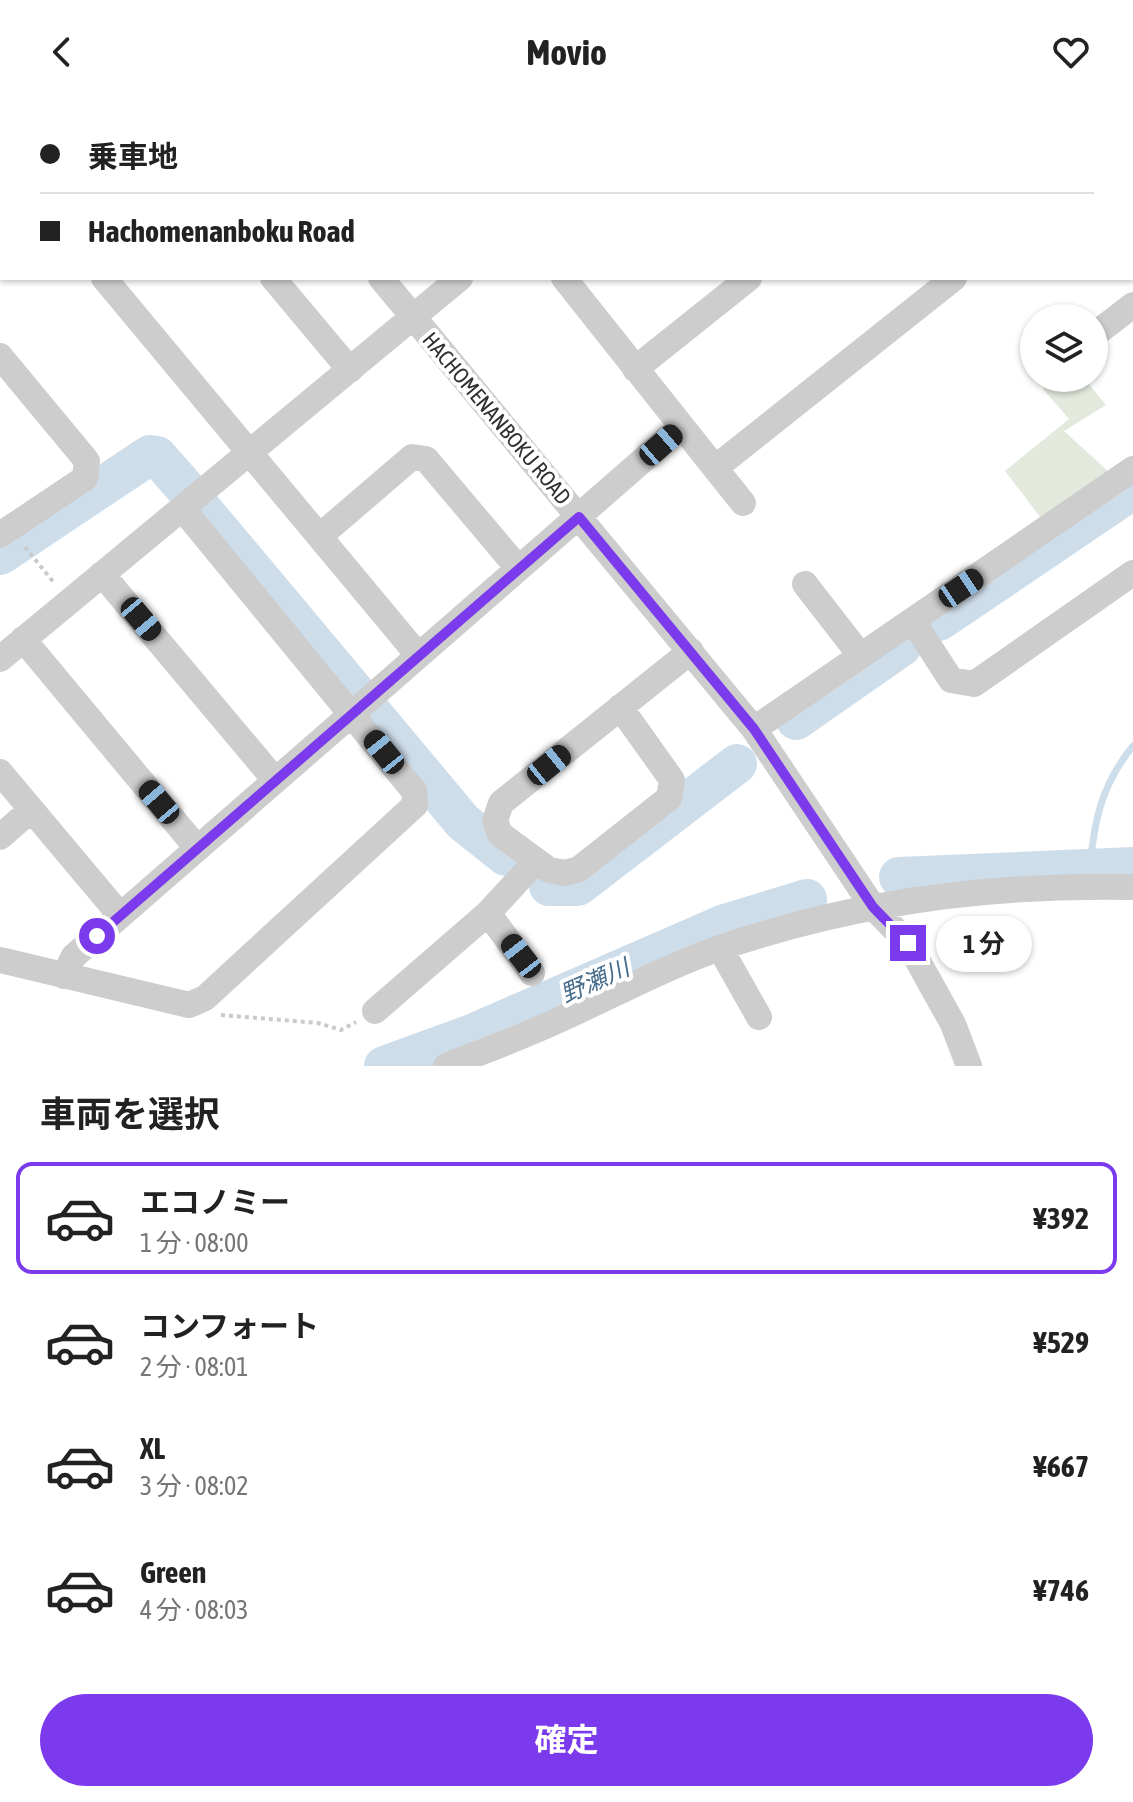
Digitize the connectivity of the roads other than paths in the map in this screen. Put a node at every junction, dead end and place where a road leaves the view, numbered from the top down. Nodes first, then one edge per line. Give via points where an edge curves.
1 (106, 280) edge
2 (275, 280) edge
3 (383, 280) edge
4 (458, 280) edge
5 (566, 280) edge
6 (746, 280) edge
7 (951, 280) edge
8 (1133, 305) edge
9 (414, 317) junction
10 (1108, 324) edge
11 (0, 356) edge
12 (635, 369) junction
13 (350, 370) junction
14 (681, 427) junction
15 (249, 452) junction
16 (715, 468) junction
17 (1132, 474) edge
18 (743, 503) dead end
19 (182, 508) junction
20 (579, 517) junction
21 (0, 535) edge
22 (320, 536) junction
23 (518, 568) junction
24 (1133, 573) edge
25 (102, 574) junction
26 (805, 584) dead end
27 (913, 621) junction
28 (23, 639) junction
29 (691, 651) junction
30 (418, 655) junction
31 (860, 655) junction
32 (0, 659) edge
33 (620, 707) junction
34 (353, 714) junction
35 (754, 729) junction
36 (0, 772) edge
37 (275, 780) junction
38 (31, 810) junction
39 (0, 837) edge
40 (197, 848) junction
41 (536, 861) junction
42 (1133, 887) edge
43 (873, 907) junction
44 (488, 913) junction
45 (120, 915) junction
46 (720, 948) junction
47 (0, 960) edge
48 (532, 973) dead end
49 (64, 976) junction
50 (375, 1011) road end
51 (759, 1017) dead end
52 (446, 1066) edge
53 (969, 1066) edge

1 - 15 street
2 - 13 street
3 - 9 street, HACHOMENANBOKU ROAD
4 - 9 street
5 - 12 street
6 - 12 street
7 - 16 street
8 - 10 street
9 - 13 street
9 - 20 street, HACHOMENANBOKU ROAD
11 - 21 street via 87,461 85,478
12 - 14 street
13 - 15 street
14 - 16 street
14 - 20 street
15 - 19 street
15 - 22 street
16 - 18 street
17 - 27 street
19 - 25 street
19 - 34 street
20 - 23 street
20 - 29 street, HACHOMENANBOKU ROAD
22 - 23 street via 412,457 426,459
22 - 30 street
23 - 30 street
24 - 27 street via 974,684 951,680
25 - 28 street
25 - 37 street
26 - 31 street
27 - 31 street
28 - 32 street
28 - 40 street
29 - 33 street
29 - 35 street, HACHOMENANBOKU ROAD
30 - 34 street
31 - 35 street
33 - 41 street via 501,803 495,821 500,834
33 - 41 street via 672,780 669,798 579,869 565,873
34 - 37 street
34 - 49 street via 414,791 415,805 205,998 189,1005
35 - 43 street, HACHOMENANBOKU ROAD
36 - 38 street
37 - 40 street
38 - 39 street
38 - 45 street
40 - 45 street
41 - 44 street
42 - 43 street via 920,897
43 - 46 street
43 - 53 street, HACHOMENANBOKU ROAD via 908,943 953,1024
44 - 48 street
44 - 50 street
45 - 49 street via 74,956
46 - 51 street
46 - 52 street
47 - 49 street

